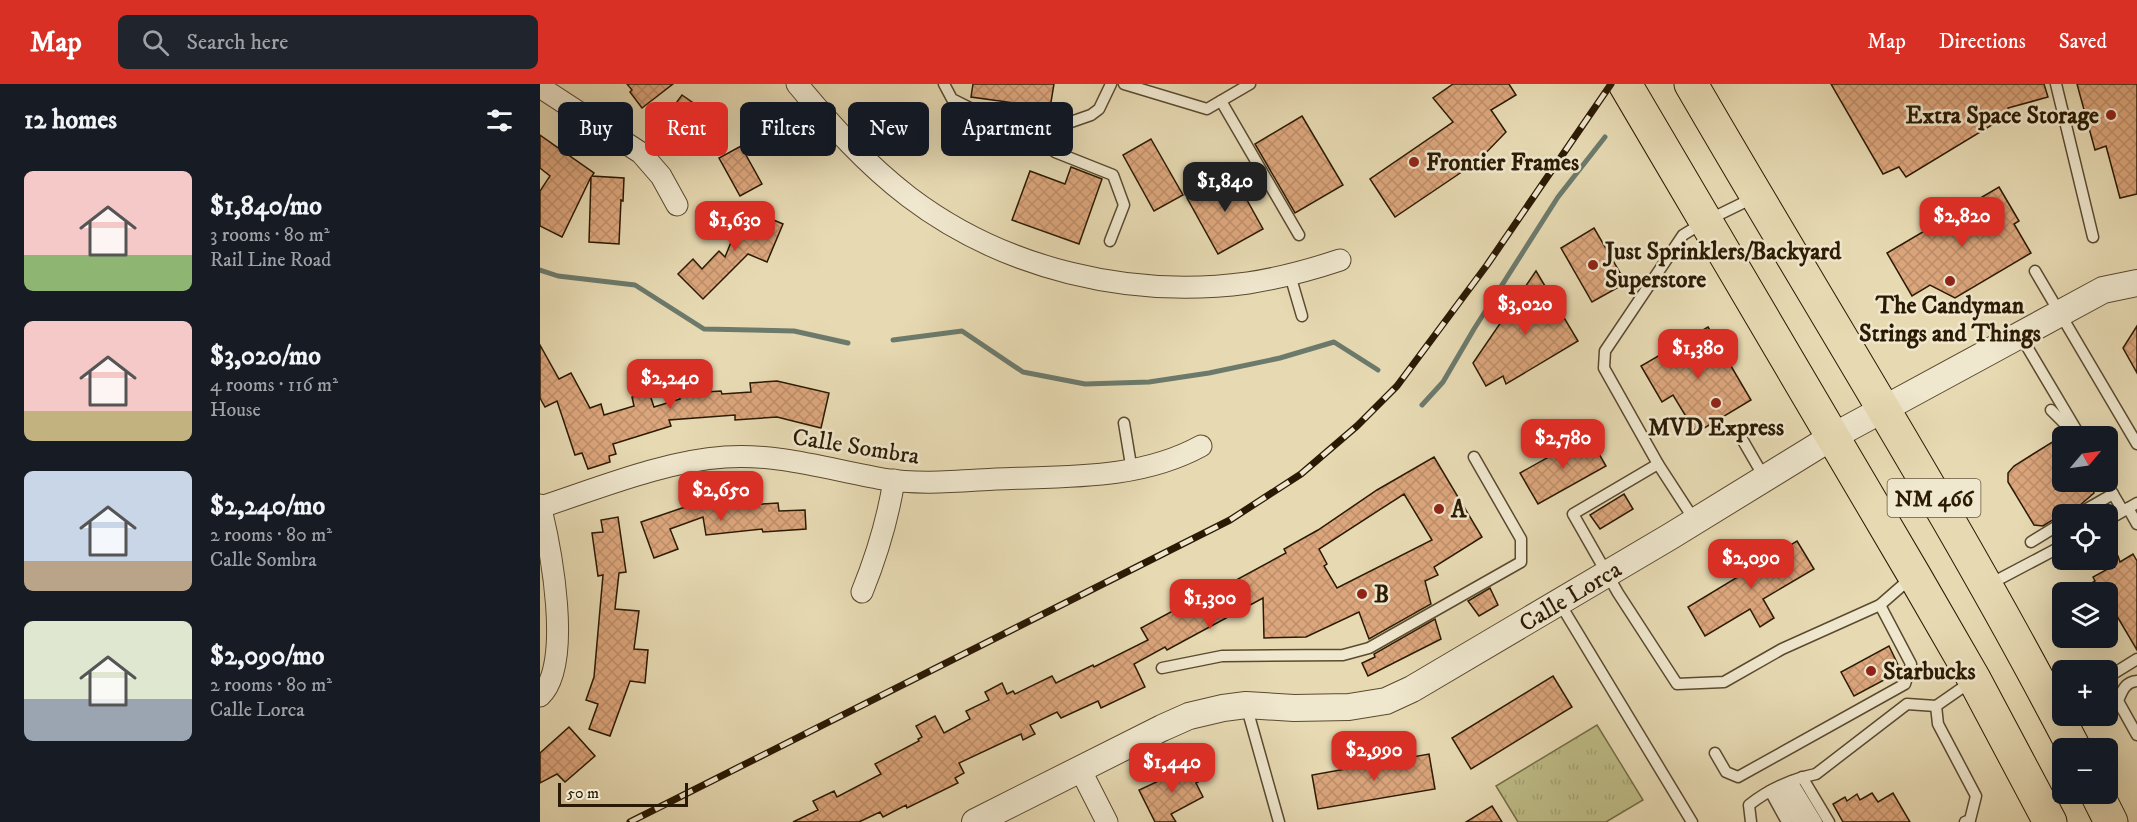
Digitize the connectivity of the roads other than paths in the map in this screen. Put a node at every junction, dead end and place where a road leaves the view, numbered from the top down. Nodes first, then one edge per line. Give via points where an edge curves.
1 (797, 84) edge
2 (944, 84) edge
3 (1111, 84) edge
4 (1124, 84) edge
5 (1250, 84) edge
6 (1624, 84) edge
7 (1691, 84) edge
8 (2056, 84) edge
9 (540, 87) edge
10 (1221, 101) junction
11 (958, 102) edge
12 (1073, 121) edge
13 (1065, 156) edge
14 (1756, 197) junction
15 (677, 205) dead end
16 (1706, 221) junction
17 (1299, 235) dead end
18 (2093, 237) dead end
19 (1110, 241) dead end
20 (1341, 260) dead end
21 (2035, 271) dead end
22 (1290, 275) junction
23 (2137, 283) edge
24 (2059, 313) junction
25 (1302, 316) dead end
26 (2020, 335) junction
27 (1883, 409) junction
28 (2050, 410) dead end
29 (1124, 423) dead end
30 (2068, 426) edge
31 (2073, 426) edge
32 (1832, 437) junction
33 (1742, 439) dead end
34 (2137, 444) edge
35 (1201, 446) dead end
36 (1474, 457) dead end
37 (1658, 464) junction
38 (1132, 471) junction
39 (1765, 478) junction
40 (894, 480) junction
41 (2113, 494) joint
42 (2096, 504) edge
43 (540, 506) edge
44 (2129, 508) edge
45 (1695, 521) junction
46 (2137, 524) edge
47 (2052, 529) edge
48 (2031, 542) dead end
49 (2052, 551) edge
50 (1606, 574) junction
51 (1914, 575) junction
52 (1985, 586) junction
53 (862, 592) dead end
54 (1559, 602) junction
55 (1880, 606) junction
56 (2137, 659) edge
57 (1162, 668) dead end
58 (2118, 671) edge
59 (1974, 679) junction
60 (2137, 681) edge
61 (540, 696) edge
62 (2052, 697) edge
63 (1246, 705) junction
64 (1936, 706) junction
65 (2137, 735) edge
66 (1715, 753) dead end
67 (1080, 769) junction
68 (1785, 784) junction
69 (1968, 821) edge
70 (975, 822) edge
71 (1107, 822) edge
72 (1279, 822) edge
73 (1692, 822) edge
74 (1751, 822) edge
75 (1787, 822) edge
76 (1798, 822) edge
77 (1808, 822) edge
78 (1817, 822) edge
79 (1829, 822) edge
80 (2050, 822) edge

1 - 22 street via 859,154 909,197 953,226 1023,258 1083,277 1147,286 1216,286
2 - 11 lane
3 - 12 lane via 1099,109
4 - 10 lane via 1206,109
5 - 10 lane
6 - 16 main road, NM 466
7 - 14 main road, NM 466
8 - 18 lane
9 - 15 street via 641,153 662,176
10 - 17 lane
13 - 19 lane via 1113,175 1124,205
14 - 16 lane
14 - 27 main road, NM 466
16 - 32 main road, NM 466
16 - 37 lane via 1683,235 1605,351 1604,368
20 - 22 street
21 - 24 lane
22 - 25 lane
23 - 24 street, Calle Lorca via 2103,290
24 - 26 street, Calle Lorca
24 - 34 lane
26 - 27 street, Calle Lorca
26 - 31 lane
27 - 32 street, Calle Lorca
27 - 52 main road, NM 466
28 - 30 lane
29 - 38 lane
32 - 39 street, Calle Lorca
32 - 51 main road, NM 466
33 - 39 lane
35 - 38 street, Calle Sombra via 1170,461
36 - 57 lane via 1521,539 1521,562 1369,648 1344,655 1222,656
37 - 45 lane
37 - 50 lane via 1573,514
38 - 40 street, Calle Sombra via 927,482
39 - 45 street, Calle Lorca
40 - 43 street, Calle Sombra via 752,456 725,457 671,465
40 - 53 street via 878,549
41 - 42 lane
41 - 44 lane
43 - 61 street via 558,616 554,668
44 - 46 lane
45 - 50 street, Calle Lorca
47 - 48 lane
49 - 52 lane
50 - 54 street, Calle Lorca
50 - 55 lane via 1677,684 1724,682 1782,649
51 - 55 lane
51 - 59 main road, NM 466
52 - 62 main road, NM 466
54 - 63 street, Calle Lorca via 1386,701 1349,707
54 - 73 lane
55 - 66 lane via 1911,664 1905,684 1738,777 1726,772
56 - 58 lane
59 - 64 lane
59 - 80 main road, NM 466
60 - 65 lane via 2123,687 2118,701
63 - 67 street, Calle Lorca via 1189,716
63 - 72 lane
64 - 68 lane via 1908,704 1816,774
64 - 69 lane via 1938,724 1976,796
67 - 70 street, Calle Lorca
67 - 71 street
68 - 74 lane via 1749,805
68 - 75 lane
68 - 76 lane
68 - 77 lane
68 - 78 lane
68 - 79 lane

